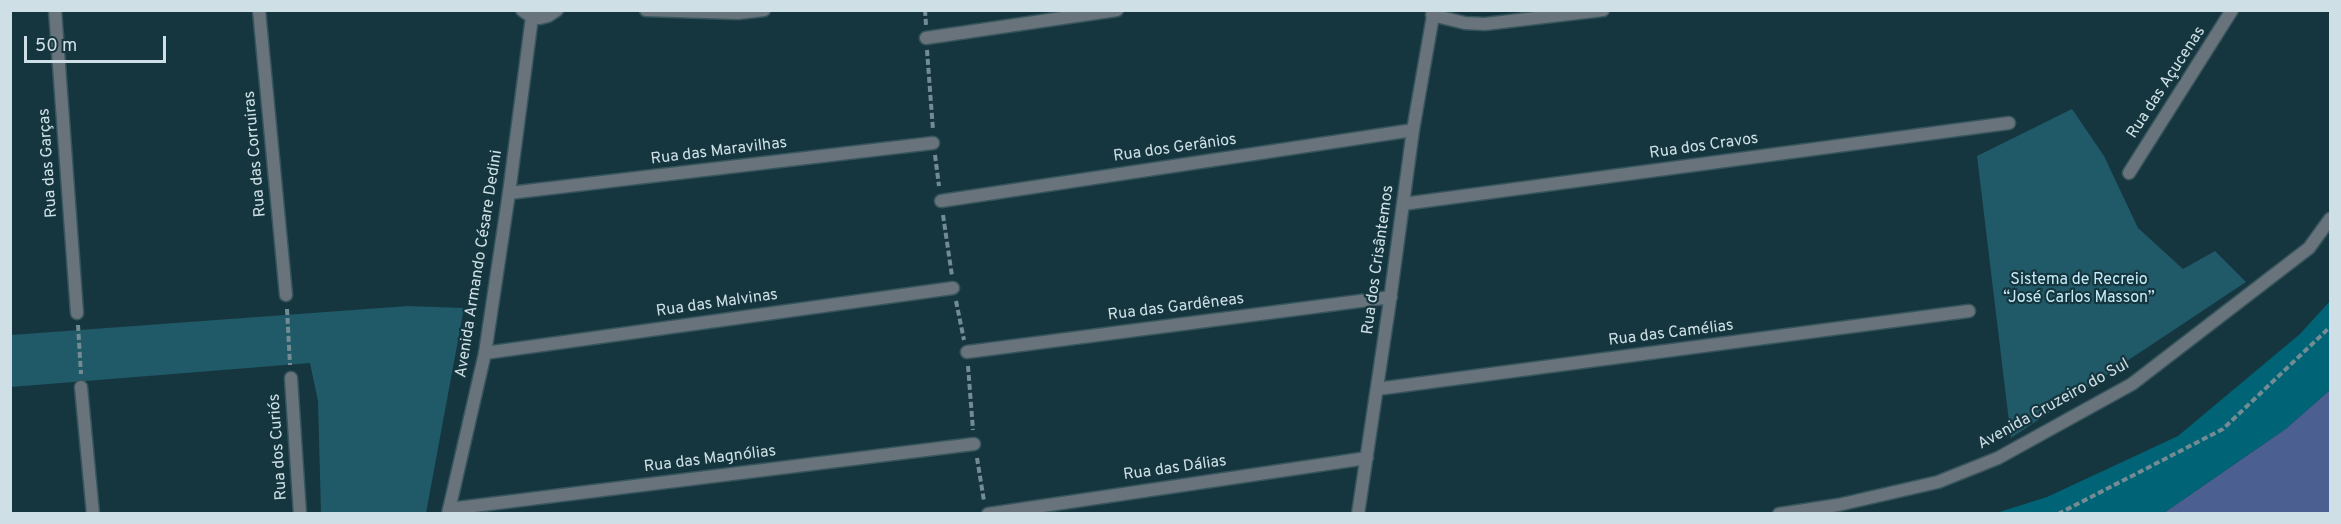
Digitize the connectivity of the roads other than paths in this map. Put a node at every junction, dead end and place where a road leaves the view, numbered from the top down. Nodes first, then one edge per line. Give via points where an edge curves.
1 (55, 10) edge
2 (259, 10) edge
3 (557, 10) edge
4 (646, 10) edge
5 (764, 10) edge
6 (1117, 10) edge
7 (1603, 10) edge
8 (2232, 10) edge
9 (1433, 13) edge
10 (527, 14) edge
11 (926, 38) dead end
12 (2009, 123) dead end
13 (1413, 130) junction
14 (933, 143) dead end
15 (2129, 173) dead end
16 (509, 193) junction
17 (941, 201) dead end
18 (1403, 204) junction
19 (2331, 219) edge
20 (953, 288) dead end
21 (286, 295) road end
22 (1391, 297) junction
23 (1969, 311) dead end
24 (77, 313) road end
25 (966, 352) dead end
26 (485, 353) junction
27 (291, 378) road end
28 (81, 387) road end
29 (1377, 388) junction
30 (974, 444) dead end
31 (1366, 458) junction
32 (448, 511) edge
33 (93, 513) edge
34 (300, 513) edge
35 (988, 513) edge
36 (1358, 513) edge
37 (1779, 513) edge

1 - 24 street, Rua das Garças
2 - 21 street, Rua das Corruiras
3 - 10 street via 548,16
4 - 5 street
6 - 11 street
7 - 9 street via 1485,24 1465,23
8 - 15 street, Rua das Açucenas
9 - 13 street, Rua dos Crisântemos
10 - 16 street, Avenida Armando Césare Dedini
12 - 18 street, Rua dos Cravos
13 - 17 street, Rua dos Gerânios
13 - 18 street, Rua dos Crisântemos
14 - 16 street, Rua das Maravilhas
16 - 26 street, Avenida Armando Césare Dedini
18 - 22 street, Rua dos Crisântemos
19 - 37 street, Avenida Cruzeiro do Sul via 2309,248 2132,384 1998,458 1938,482 1838,505
20 - 26 street, Rua das Malvinas
22 - 25 street, Rua das Gardêneas
22 - 29 street, Rua dos Crisântemos
23 - 29 street, Rua das Camélias
26 - 32 street, Avenida Armando Césare Dedini
27 - 34 street, Rua dos Curiós
28 - 33 street
29 - 31 street, Rua dos Crisântemos
30 - 32 street, Rua das Magnólias
31 - 35 street, Rua das Dálias
31 - 36 street, Rua dos Crisântemos

